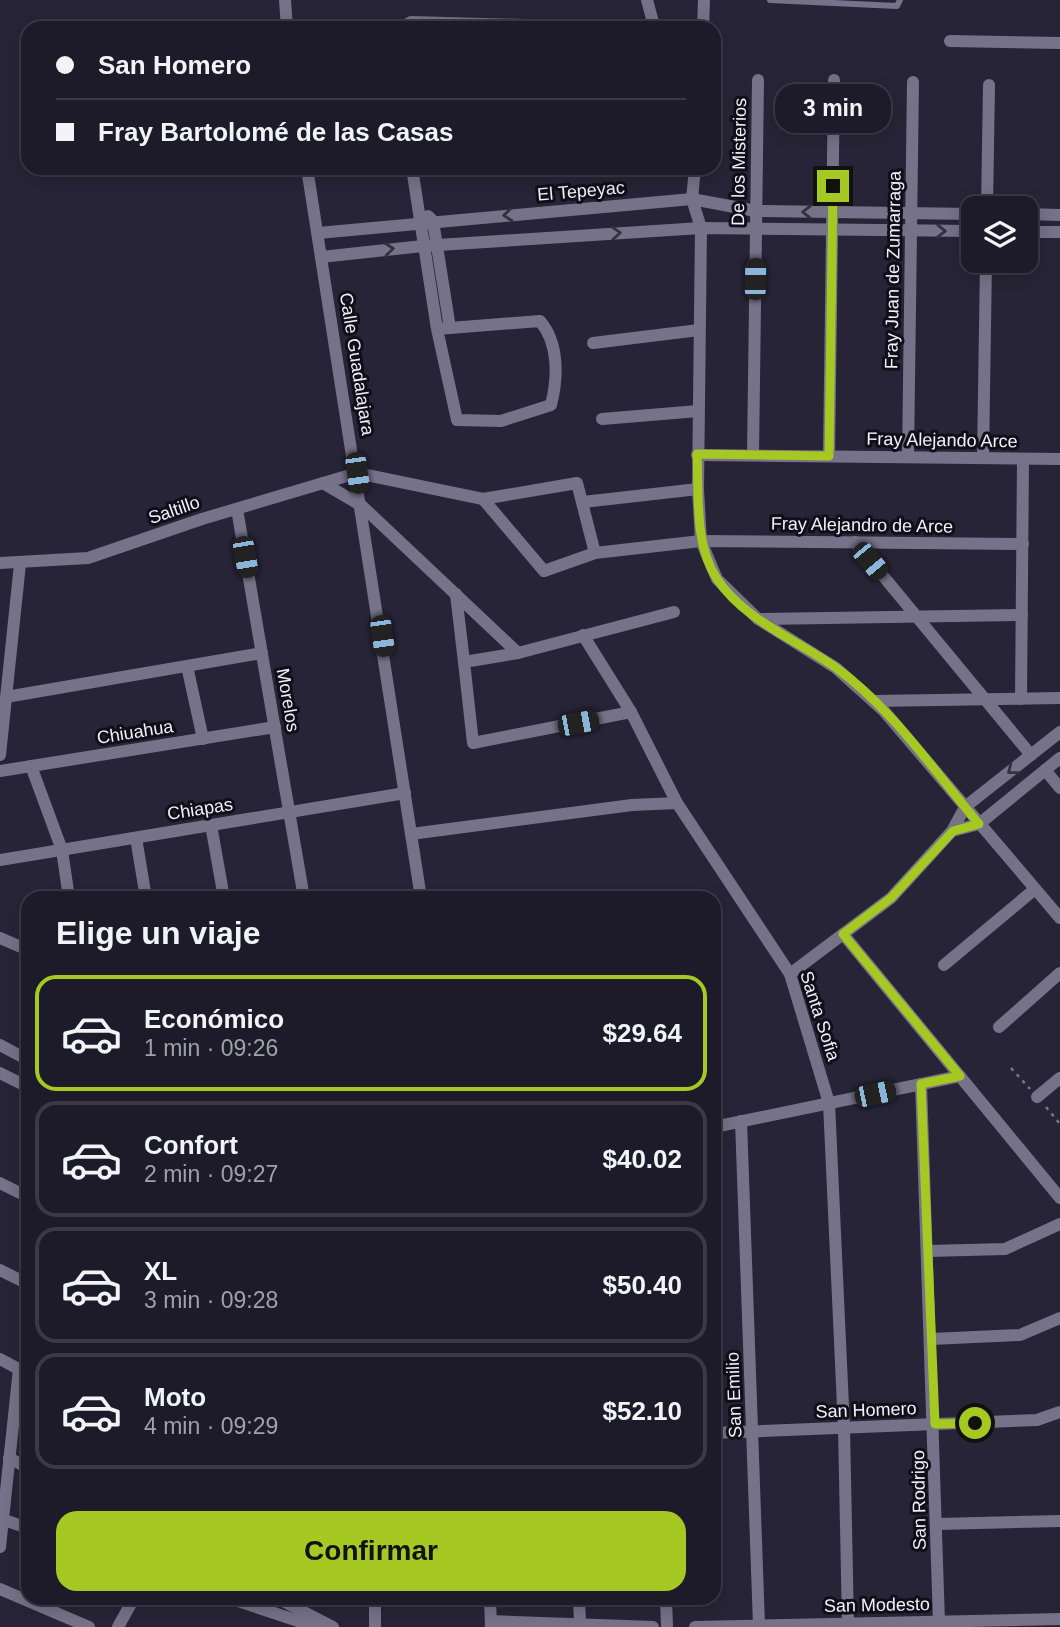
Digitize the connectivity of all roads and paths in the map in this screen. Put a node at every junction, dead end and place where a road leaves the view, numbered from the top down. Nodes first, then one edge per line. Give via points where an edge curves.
1 (285, 0) edge
2 (648, 0) edge
3 (704, 0) edge
4 (770, 0) edge
5 (900, 0) edge
6 (286, 21) edge
7 (652, 21) edge
8 (703, 21) edge
9 (950, 41) dead end
10 (1060, 43) edge
11 (758, 80) dead end
12 (834, 80) dead end
13 (913, 82) dead end
14 (989, 85) dead end
15 (308, 175) edge
16 (414, 175) edge
17 (694, 175) edge
18 (987, 196) edge
19 (692, 199) junction
20 (421, 208) junction
21 (756, 211) junction
22 (832, 212) junction
23 (911, 213) junction
24 (961, 214) edge
25 (1038, 214) edge
26 (1060, 215) edge
27 (433, 221) junction
28 (418, 223) junction
29 (701, 228) junction
30 (756, 229) junction
31 (832, 230) junction
32 (911, 230) junction
33 (961, 231) edge
34 (1038, 232) edge
35 (1060, 232) edge
36 (318, 233) junction
37 (430, 245) junction
38 (321, 257) junction
39 (986, 273) edge
40 (444, 329) junction
41 (699, 330) junction
42 (593, 344) dead end
43 (698, 411) junction
44 (602, 419) dead end
45 (697, 454) junction
46 (753, 455) junction
47 (829, 456) junction
48 (908, 457) junction
49 (983, 458) junction
50 (1023, 459) junction
51 (1060, 459) edge
52 (357, 473) junction
53 (323, 483) junction
54 (698, 489) junction
55 (483, 499) junction
56 (583, 502) junction
57 (362, 506) junction
58 (237, 509) junction
59 (701, 541) junction
60 (855, 542) junction
61 (1023, 544) junction
62 (595, 553) junction
63 (0, 563) edge
64 (20, 564) junction
65 (456, 594) junction
66 (674, 612) dead end
67 (1022, 615) junction
68 (916, 616) junction
69 (758, 620) junction
70 (583, 635) junction
71 (262, 653) junction
72 (518, 653) junction
73 (464, 662) junction
74 (187, 666) junction
75 (4, 673) edge
76 (6, 697) junction
77 (1060, 698) edge
78 (985, 699) junction
79 (1021, 699) junction
80 (873, 701) junction
81 (631, 712) junction
82 (275, 727) junction
83 (1060, 732) edge
84 (203, 739) junction
85 (0, 755) edge
86 (1031, 755) junction
87 (1060, 758) edge
88 (32, 766) junction
89 (1045, 770) junction
90 (0, 771) edge
91 (1060, 788) edge
92 (405, 793) junction
93 (677, 803) junction
94 (965, 807) junction
95 (290, 812) junction
96 (979, 824) junction
97 (211, 825) junction
98 (953, 831) junction
99 (411, 834) junction
100 (136, 838) junction
101 (62, 850) junction
102 (0, 860) edge
103 (1035, 889) junction
104 (68, 891) edge
105 (145, 891) edge
106 (223, 891) edge
107 (303, 891) edge
108 (420, 891) edge
109 (1060, 918) edge
110 (843, 934) junction
111 (0, 938) edge
112 (21, 947) edge
113 (944, 965) dead end
114 (790, 974) junction
115 (1060, 974) edge
116 (999, 1027) dead end
117 (0, 1045) edge
118 (21, 1056) edge
119 (0, 1073) edge
120 (960, 1076) junction
121 (1060, 1078) edge
122 (21, 1084) edge
123 (921, 1084) junction
124 (1037, 1097) dead end
125 (829, 1103) junction
126 (741, 1121) junction
127 (721, 1125) edge
128 (0, 1183) edge
129 (21, 1194) edge
130 (1060, 1198) edge
131 (1060, 1224) edge
132 (928, 1251) junction
133 (0, 1270) edge
134 (21, 1280) edge
135 (1060, 1318) edge
136 (931, 1339) junction
137 (0, 1359) edge
138 (21, 1370) edge
139 (21, 1383) edge
140 (1060, 1412) edge
141 (935, 1424) junction
142 (844, 1428) junction
143 (753, 1432) junction
144 (721, 1433) edge
145 (9, 1458) junction
146 (21, 1464) edge
147 (4, 1520) junction
148 (1060, 1521) edge
149 (937, 1524) junction
150 (21, 1526) edge
151 (0, 1546) edge
152 (0, 1589) edge
153 (21, 1598) edge
154 (37, 1605) edge
155 (130, 1605) edge
156 (250, 1605) edge
157 (291, 1605) edge
158 (375, 1605) edge
159 (490, 1605) edge
160 (579, 1605) edge
161 (666, 1605) edge
162 (1060, 1619) edge
163 (939, 1622) junction
164 (580, 1623) junction
165 (491, 1624) edge
166 (848, 1625) edge
167 (759, 1626) edge
168 (89, 1627) edge
169 (118, 1627) edge
170 (316, 1627) edge
171 (333, 1627) edge
172 (375, 1627) edge
173 (653, 1627) edge
174 (667, 1627) edge
175 (695, 1627) edge

1 - 6 street
2 - 7 street
3 - 8 street
4 - 5 lane via 897,6
9 - 10 street
11 - 21 street, De los Misterios
12 - 22 street
13 - 23 street, Fray Juan de Zumarraga
14 - 18 street
15 - 36 street, Calle Guadalajara
16 - 20 street
17 - 19 street
19 - 21 street, El Tepeyac
19 -> 27 street, El Tepeyac
19 - 29 street
20 - 27 street
20 - 28 street
22 -> 21 street, El Tepeyac
21 - 30 street, De los Misterios
22 - 23 street, El Tepeyac
22 - 31 street
23 - 24 street, El Tepeyac
23 - 32 street, Fray Juan de Zumarraga
25 - 26 street
27 - 28 street, El Tepeyac
27 - 37 street
28 - 36 street, El Tepeyac
28 - 37 street
29 - 30 street
37 -> 29 street
29 - 41 street
30 - 31 street
30 - 46 street, De los Misterios
31 - 32 street
31 - 47 street
32 -> 33 street
32 - 48 street, Fray Juan de Zumarraga
34 - 35 street
36 - 38 street, Calle Guadalajara
38 -> 37 street
37 - 40 street
38 - 52 street, Calle Guadalajara
39 - 49 street
40 - 40 street via 457,420 502,421 551,405 554,346 540,321
41 - 42 street
41 - 43 street
43 - 44 street
43 - 45 street
45 - 46 street, Fray Alejando Arce
45 - 54 street
46 - 47 street, Fray Alejando Arce
47 - 48 street, Fray Alejando Arce
48 - 49 street, Fray Alejando Arce
49 - 50 street, Fray Alejando Arce
50 - 51 street, Fray Alejando Arce
50 - 61 street
52 - 53 street, Saltillo
52 - 55 street
52 - 57 street, Calle Guadalajara
53 - 57 street
53 - 58 street, Saltillo
54 - 56 street
54 - 59 street
55 - 56 street via 577,483
55 - 62 street, Fray Alejandro de Arce via 544,571
56 - 62 street
57 - 65 street
57 - 92 street, Calle Guadalajara
58 - 64 street, Saltillo via 88,558
58 - 71 street, Morelos
59 - 60 street, Fray Alejandro de Arce
59 - 62 street, Fray Alejandro de Arce
59 - 69 street via 717,579
60 - 61 street, Fray Alejandro de Arce
60 - 68 street
61 - 67 street
63 - 64 street, Saltillo
64 - 75 street
65 - 72 street
65 - 73 street
66 - 70 street
67 - 68 street
67 - 79 street
68 - 69 street
68 - 78 street
69 - 80 street via 836,668
70 - 72 street
70 - 81 street, Santa Sofia
71 - 74 street
71 - 82 street, Morelos
72 - 73 street
73 - 81 street via 472,743
74 - 76 street
74 - 84 street
75 - 76 street
76 - 85 street
77 - 79 street
78 - 79 street
78 - 80 street
78 - 86 street
80 - 94 street
81 - 93 street, Santa Sofia
82 - 84 street, Chiuahua
82 - 95 street, Morelos
83 - 86 street
84 - 88 street, Chiuahua
86 -> 94 street
87 - 89 street
88 - 90 street, Chiuahua
88 - 101 street
89 - 91 street
89 - 96 street
92 - 95 street, Chiapas
92 - 99 street, Calle Guadalajara
93 - 99 street
93 - 114 street, Santa Sofia
94 - 96 street
94 - 98 street
95 - 97 street, Chiapas
95 - 107 street, Morelos
96 - 98 street
96 - 103 street
97 - 100 street, Chiapas
97 - 106 street
98 - 110 street via 891,898
99 - 108 street, Calle Guadalajara
100 - 101 street, Chiapas
100 - 105 street
101 - 102 street, Chiapas
101 - 104 street
103 - 109 street
103 - 113 street
110 - 114 street
110 - 120 street
111 - 112 street
114 - 125 street, Santa Sofia
115 - 116 street
117 - 118 street
119 - 122 street
120 - 123 street
120 - 130 street
121 - 124 street
123 - 125 street
123 - 132 street, San Rodrigo
125 - 126 street
125 - 142 street, Santa Sofia
126 - 127 street
126 - 143 street, San Emilio
128 - 129 street
131 - 132 street via 1006,1249
132 - 136 street, San Rodrigo
133 - 134 street
135 - 136 street via 1020,1335
136 - 141 street, San Rodrigo
137 - 138 street
139 - 145 street
140 - 141 street, San Homero via 1037,1420
141 - 142 street, San Homero
141 - 149 street, San Rodrigo
142 - 143 street, San Homero
142 - 166 street, Santa Sofia
143 - 144 street, San Homero
143 - 167 street, San Emilio
145 - 146 street
145 - 147 street
147 - 150 street
147 - 151 street
148 - 149 street
149 - 163 street, San Rodrigo
152 - 153 street
154 - 168 street
155 - 169 street
156 - 170 street
157 - 171 street
158 - 172 street
159 - 165 street
160 - 164 street
161 - 174 street
162 - 163 street, San Modesto
163 - 166 street, San Modesto
164 - 165 street
164 - 173 street
166 - 167 street, San Modesto
167 - 175 street, San Modesto

